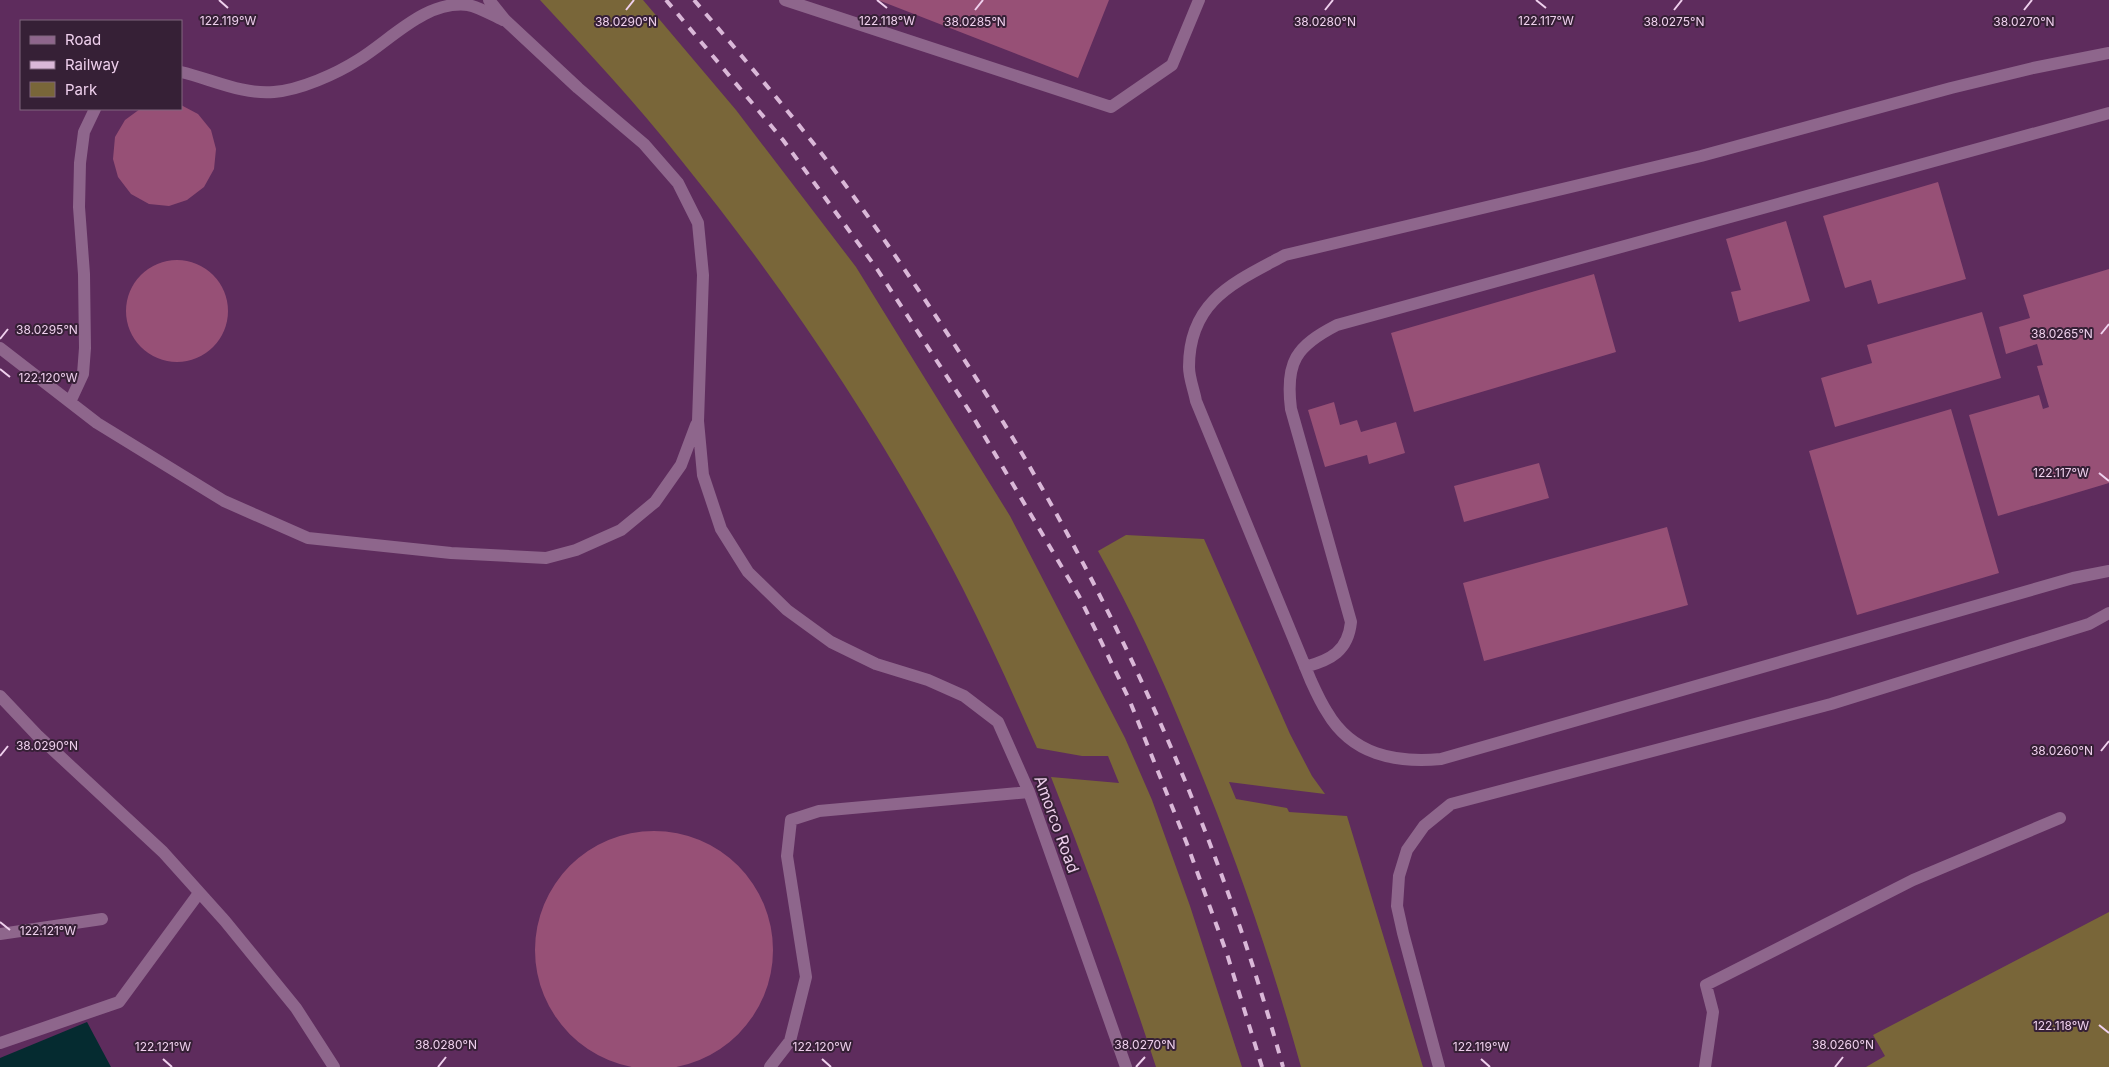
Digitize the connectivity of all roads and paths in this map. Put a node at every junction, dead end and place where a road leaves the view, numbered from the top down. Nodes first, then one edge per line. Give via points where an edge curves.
1 (489, 0) edge
2 (785, 0) edge
3 (1199, 0) edge
4 (505, 20) junction
5 (2109, 53) edge
6 (182, 72) edge
7 (95, 110) edge
8 (2109, 113) edge
9 (0, 348) edge
10 (70, 402) junction
11 (698, 421) junction
12 (2109, 572) edge
13 (2109, 613) edge
14 (1305, 667) junction
15 (0, 696) edge
16 (1029, 792) junction
17 (2060, 818) dead end
18 (199, 893) junction
19 (102, 919) dead end
20 (0, 934) edge
21 (0, 1043) edge
22 (334, 1067) edge
23 (770, 1067) edge
24 (1126, 1067) edge
25 (1439, 1067) edge
26 (1705, 1067) edge

1 - 4 lane
2 - 3 lane via 1111,107 1172,65
4 - 6 lane via 468,5 442,7 419,17 358,60 307,84 275,92 254,92
4 - 11 lane via 644,144 678,182 698,223 703,275
5 - 14 lane via 1996,76 1701,156 1285,255 1233,283 1208,305 1191,339 1189,369 1196,401
7 - 10 lane via 84,132 80,163 85,348 82,374
8 - 14 lane via 1337,325 1317,335 1302,349 1292,365 1288,386 1291,409 1350,622 1350,635 1333,657
9 - 10 lane
10 - 11 lane via 97,423 224,501 308,538 450,554 546,558 576,550 621,530 655,502 681,465
11 - 16 lane, Amorco Road via 703,475 721,529 748,572 787,610 831,642 876,664 928,680 964,696 998,722
12 - 14 lane via 2074,578 1440,759 1414,761 1387,757 1345,735 1327,713
13 - 25 lane via 2088,624 1831,704 1451,804 1424,826 1407,850 1399,876 1397,906
15 - 18 lane via 37,735 163,852
16 - 23 lane via 819,811 791,820 787,856 806,977 790,1041
16 - 24 lane, Amorco Road
17 - 26 lane via 1913,880 1706,985 1713,1012
18 - 21 lane via 119,1002
18 - 22 lane via 296,1008
19 - 20 lane

